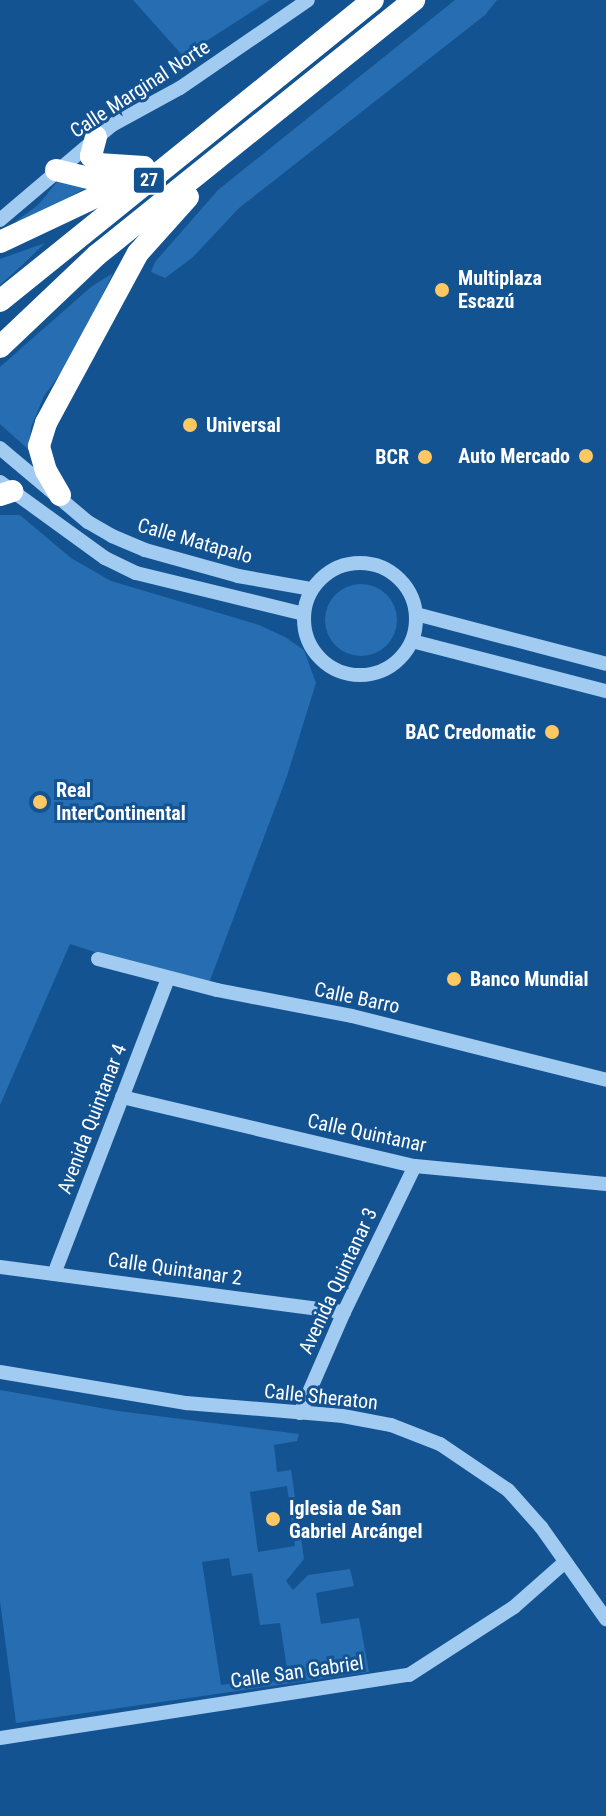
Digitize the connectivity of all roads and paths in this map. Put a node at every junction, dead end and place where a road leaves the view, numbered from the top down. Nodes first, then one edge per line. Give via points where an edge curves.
1 (308, 0) edge
2 (373, 0) edge
3 (414, 0) edge
4 (298, 58) junction
5 (262, 122) junction
6 (96, 137) junction
7 (144, 167) junction
8 (56, 170) junction
9 (117, 185) junction
10 (0, 220) edge
11 (0, 242) edge
12 (0, 301) edge
13 (0, 347) edge
14 (0, 448) edge
15 (4, 490) edge
16 (60, 495) junction
17 (312, 589) junction
18 (304, 614) junction
19 (416, 614) junction
20 (412, 641) junction
21 (606, 664) edge
22 (606, 691) edge
23 (98, 959) dead end
24 (168, 978) junction
25 (606, 1080) edge
26 (122, 1097) junction
27 (415, 1166) junction
28 (606, 1184) edge
29 (0, 1267) edge
30 (54, 1274) junction
31 (344, 1312) junction
32 (0, 1372) edge
33 (300, 1413) junction
34 (565, 1562) junction
35 (606, 1619) edge
36 (0, 1738) edge

1 - 6 street, Calle Marginal Norte via 180,88
2 - 4 highway, 27
3 - 5 highway, 27
4 - 7 highway
4 - 12 highway, 27
5 - 13 highway, 27 via 97,255
5 - 16 highway via 138,253 88,343 39,446
6 - 7 highway via 91,156 98,164
6 - 8 street, Calle Marginal Norte
7 - 9 highway
8 - 9 highway
8 - 10 street, Calle Marginal Norte
9 - 11 highway
14 - 16 street, Calle Matapalo
15 - 18 street via 136,573
16 - 17 street, Calle Matapalo via 88,522 145,550 238,576
17 - 18 street
17 - 19 street via 334,569 377,565 403,582
18 - 20 street via 313,649 325,663 348,674 378,672 392,665
19 - 20 street
19 - 21 street
20 - 22 street
23 - 24 street, Calle Barro
24 - 25 street, Calle Barro via 352,1016
24 - 26 street, Avenida Quintanar 4
26 - 27 street, Calle Quintanar
26 - 30 street, Avenida Quintanar 4
27 - 28 street, Calle Quintanar
27 - 31 street, Avenida Quintanar 3
29 - 30 street, Calle Quintanar 2
30 - 31 street, Calle Quintanar 2
31 - 33 street, Avenida Quintanar 3
32 - 33 street, Calle Sheraton via 186,1403
33 - 34 street, Calle Sheraton via 391,1425 440,1444 508,1490
34 - 35 street, Calle Sheraton
34 - 36 street, Calle San Gabriel via 514,1607 409,1675

